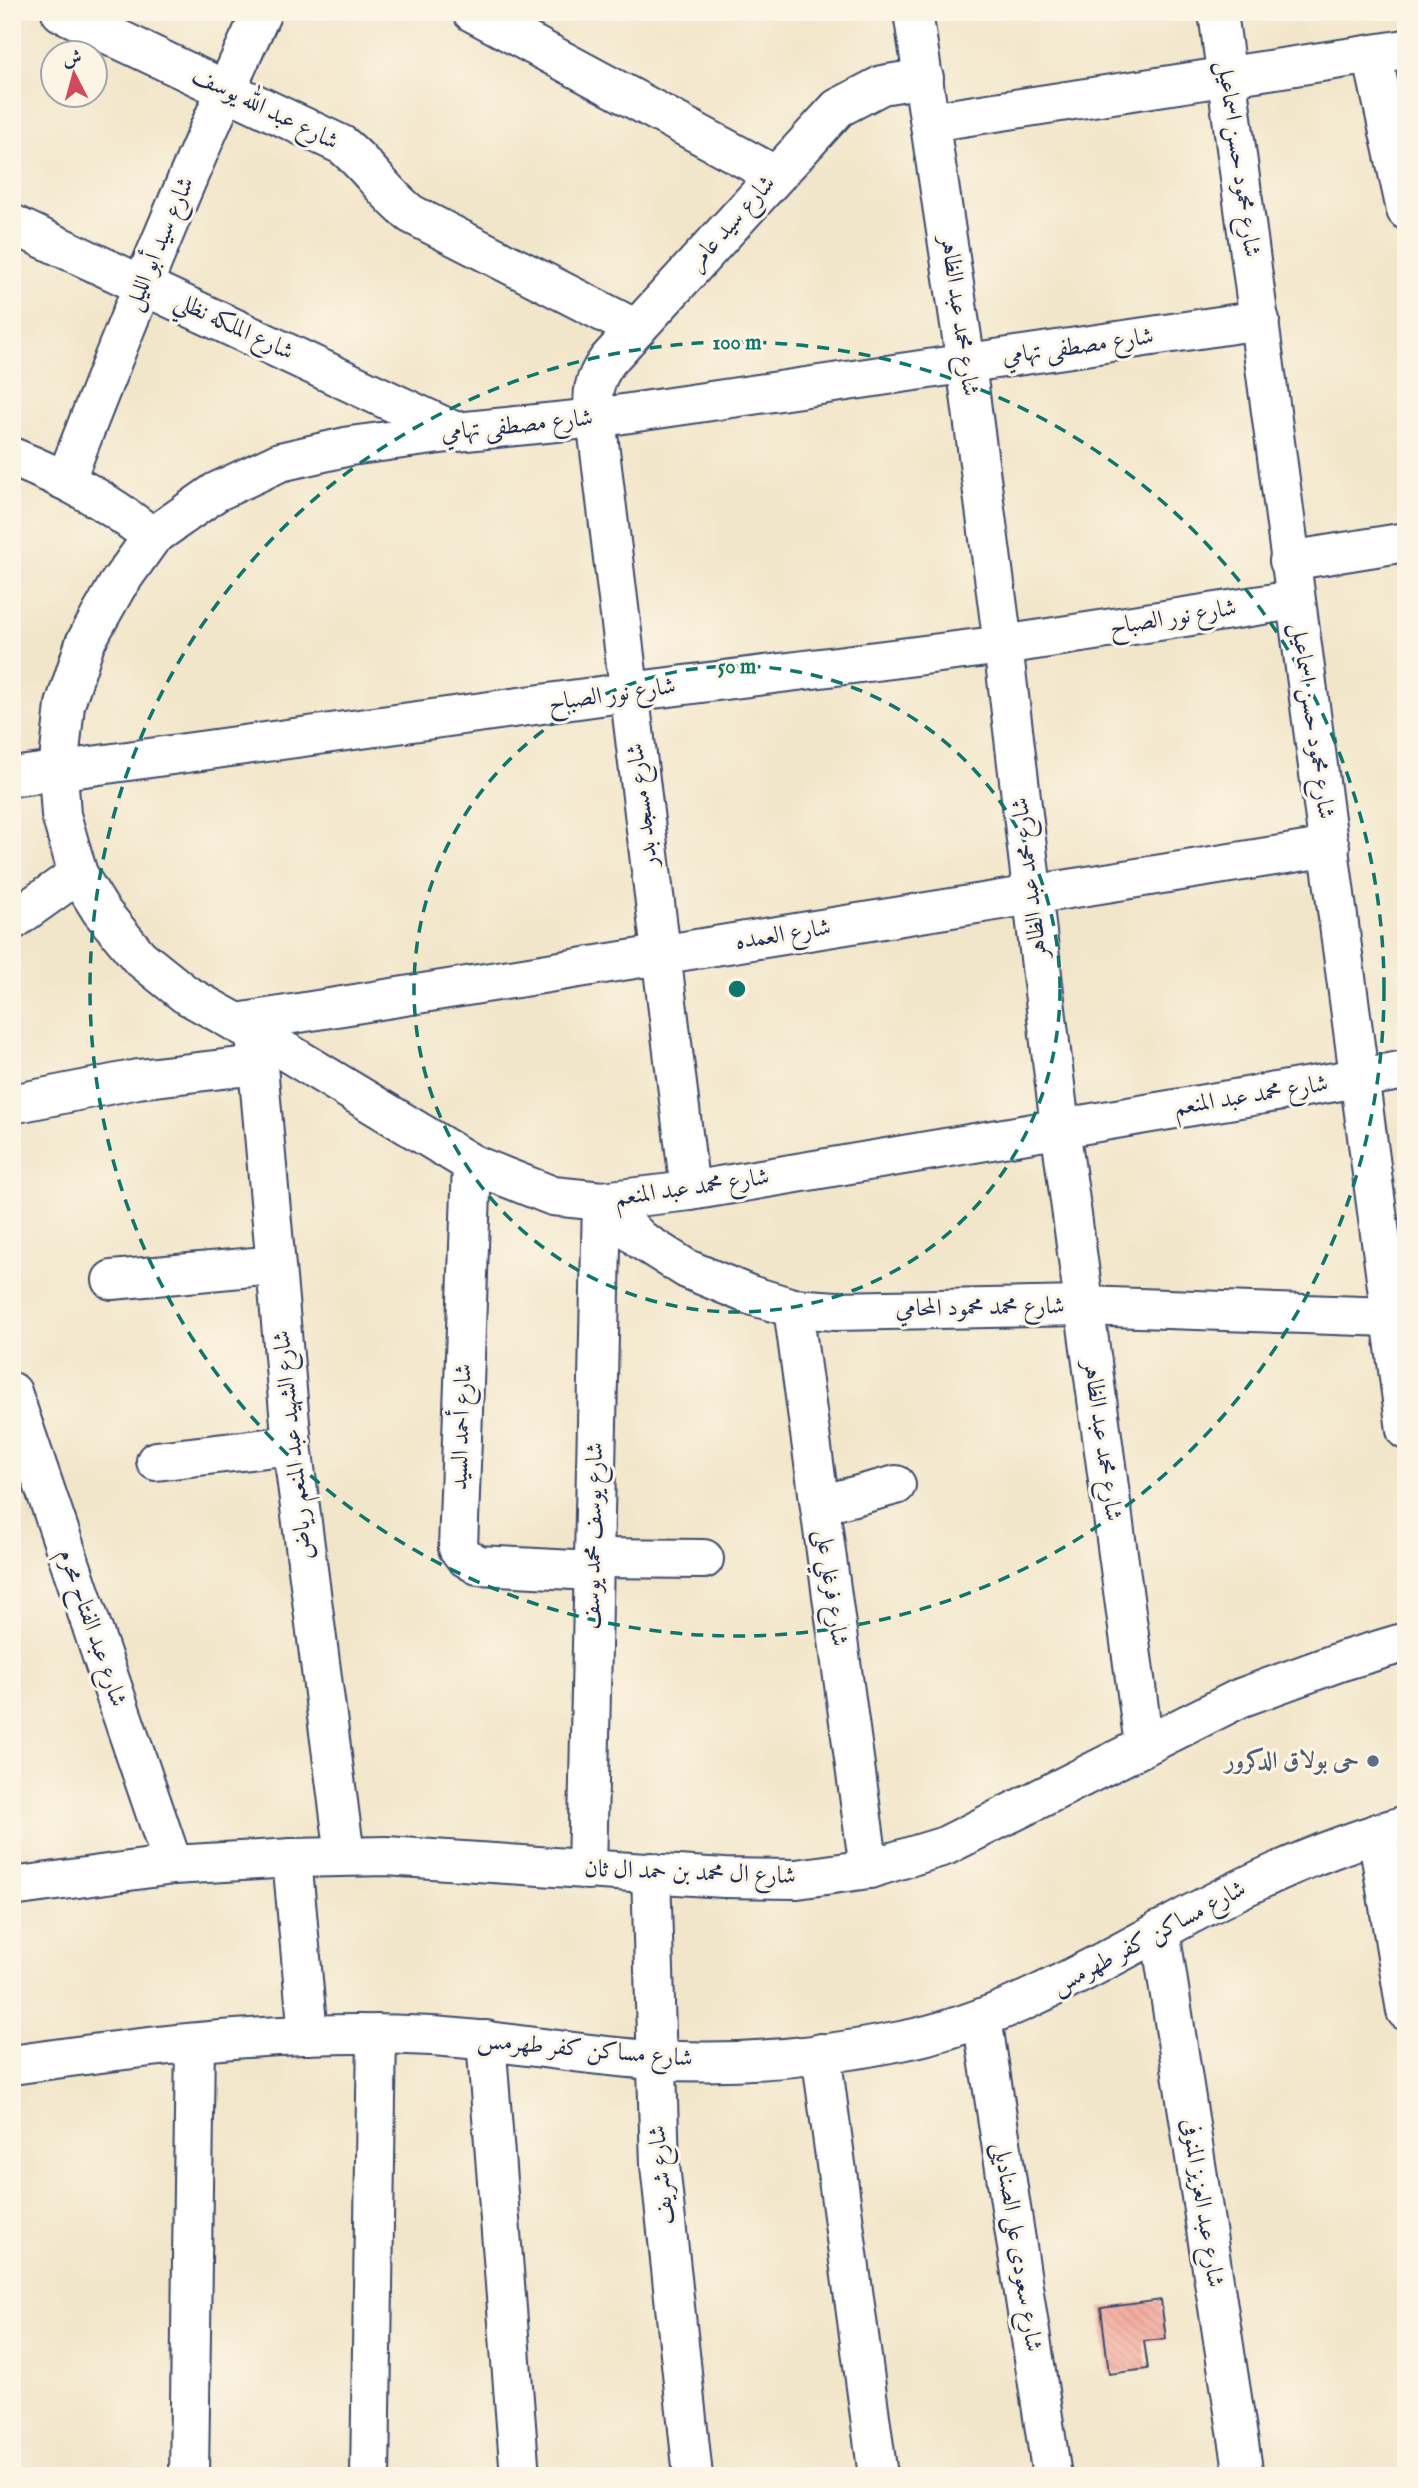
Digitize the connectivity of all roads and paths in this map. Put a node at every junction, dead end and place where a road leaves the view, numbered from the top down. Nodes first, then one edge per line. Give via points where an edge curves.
1 (61, 12) edge
2 (262, 12) edge
3 (472, 12) edge
4 (914, 12) edge
5 (1218, 12) edge
6 (1389, 51) edge
7 (924, 78) junction
8 (1227, 78) junction
9 (226, 90) junction
10 (930, 122) junction
11 (775, 175) junction
12 (1406, 210) edge
13 (12, 224) edge
14 (142, 283) junction
15 (1260, 320) junction
16 (636, 329) junction
17 (966, 364) junction
18 (596, 418) junction
19 (456, 432) junction
20 (12, 457) edge
21 (66, 479) junction
22 (152, 537) junction
23 (1406, 542) edge
24 (1289, 561) junction
25 (1294, 600) junction
26 (1003, 645) junction
27 (629, 692) junction
28 (58, 771) junction
29 (12, 777) edge
30 (1330, 847) junction
31 (78, 874) junction
32 (1032, 895) junction
33 (12, 922) edge
34 (661, 955) junction
35 (249, 1041) junction
36 (1406, 1070) edge
37 (1361, 1078) junction
38 (12, 1104) edge
39 (1060, 1127) junction
40 (472, 1164) junction
41 (690, 1191) junction
42 (601, 1201) junction
43 (275, 1265) junction
44 (112, 1280) dead end
45 (1083, 1306) junction
46 (793, 1308) junction
47 (1390, 1317) junction
48 (12, 1392) edge
49 (1406, 1430) edge
50 (292, 1445) junction
51 (156, 1461) dead end
52 (896, 1485) dead end
53 (820, 1505) junction
54 (704, 1559) dead end
55 (593, 1564) junction
56 (1406, 1642) edge
57 (1143, 1745) junction
58 (1391, 1829) edge
59 (345, 1856) junction
60 (292, 1858) junction
61 (173, 1865) junction
62 (869, 1869) junction
63 (587, 1870) junction
64 (651, 1872) junction
65 (12, 1887) edge
66 (1160, 1930) junction
67 (1406, 2011) edge
68 (982, 2018) junction
69 (377, 2034) junction
70 (308, 2035) junction
71 (486, 2040) junction
72 (195, 2043) junction
73 (821, 2053) junction
74 (655, 2060) junction
75 (12, 2065) edge
76 (190, 2476) edge
77 (370, 2476) edge
78 (520, 2476) edge
79 (693, 2476) edge
80 (878, 2476) edge
81 (1052, 2476) edge
82 (1244, 2476) edge

1 - 9 street, شارع عبد الله يوسف
2 - 9 street, شارع سيد أبو الليل
3 - 11 street
4 - 7 street, شارع محمد عبد الظاهر
5 - 8 street, شارع محمود حسن اسماعيل
6 - 8 street
6 - 12 street
7 - 10 street, شارع محمد عبد الظاهر
7 - 11 street, شارع سيد عامر via 883,85 838,108
8 - 10 street
8 - 15 street, شارع محمود حسن اسماعيل
9 - 14 street, شارع سيد أبو الليل
9 - 16 street, شارع عبد الله يوسف via 342,145 411,214
10 - 17 street, شارع محمد عبد الظاهر
11 - 16 street, شارع سيد عامر
13 - 14 street, شارع الملكه نظلي
14 - 19 street, شارع الملكه نظلي
14 - 21 street, شارع سيد أبو الليل
15 - 17 street, شارع مصطفى تهامي
15 - 24 street, شارع محمود حسن اسماعيل
16 - 18 street, شارع سيد عامر via 598,373 592,403
17 - 18 street, شارع مصطفى تهامي
17 - 26 street, شارع محمد عبد الظاهر
18 - 19 street, شارع مصطفى تهامي
18 - 27 street, شارع مسجد بدر
19 - 22 street, شارع مصطفى تهامي via 350,446 280,462 216,492
20 - 21 street
21 - 22 street
22 - 28 street, شارع مصطفى تهامي via 85,643 65,705
23 - 24 street
24 - 25 street, شارع محمود حسن اسماعيل
25 - 26 street, شارع نور الصباح
25 - 30 street, شارع محمود حسن اسماعيل
26 - 27 street, شارع نور الصباح
26 - 32 street, شارع محمد عبد الظاهر
27 - 28 street, شارع نور الصباح
27 - 34 street, شارع مسجد بدر
28 - 29 street, شارع نور الصباح
28 - 31 street, شارع مصطفى تهامي via 61,815
30 - 32 street, شارع العمده
30 - 37 street, شارع محمود حسن اسماعيل
31 - 33 street
31 - 35 street, شارع محمد عبد المنعم via 139,957
32 - 34 street, شارع العمده
32 - 39 street, شارع محمد عبد الظاهر
34 - 35 street, شارع العمده
34 - 41 street, شارع مسجد بدر
35 - 38 street, شارع العمده via 138,1079
35 - 40 street, شارع محمد عبد المنعم
35 - 43 street, شارع الشهيد عبد المنعم رياض
36 - 37 street, شارع محمد عبد المنعم
37 - 39 street, شارع محمد عبد المنعم
37 - 47 street, شارع محمود حسن اسماعيل
39 - 41 street, شارع محمد عبد المنعم
39 - 45 street, شارع محمد عبد الظاهر
40 - 42 street, شارع محمد عبد المنعم via 553,1196
40 - 55 street, شارع أحمد السيد via 458,1548 478,1565
41 - 42 street, شارع محمد عبد المنعم
42 - 46 street, شارع محمد محمود المحامي via 641,1240 687,1269
42 - 55 street, شارع يوسف محمد يوسف
43 - 44 street
43 - 50 street, شارع الشهيد عبد المنعم رياض
45 - 46 street, شارع محمد محمود المحامي
45 - 47 street, شارع محمد محمود المحامي
45 - 57 street, شارع محمد عبد الظاهر
46 - 53 street, شارع فرغلي على
47 - 49 street, شارع محمود حسن اسماعيل
48 - 61 street, شارع عبد الفتاح محرم
50 - 51 street
50 - 59 street, شارع الشهيد عبد المنعم رياض
52 - 53 street
53 - 62 street, شارع فرغلي على
54 - 55 street
55 - 63 street, شارع يوسف محمد يوسف
56 - 57 street, شارع ال محمد بن حمد ال ثان via 1240,1698
57 - 62 street, شارع ال محمد بن حمد ال ثان via 945,1846
58 - 66 street, شارع مساكن كفر طهرمس via 1234,1892
58 - 67 street
59 - 60 street, شارع ال محمد بن حمد ال ثان
59 - 63 street, شارع ال محمد بن حمد ال ثان
60 - 61 street, شارع ال محمد بن حمد ال ثان
60 - 70 street
61 - 65 street, شارع ال محمد بن حمد ال ثان
62 - 64 street, شارع ال محمد بن حمد ال ثان via 797,1879
63 - 64 street, شارع ال محمد بن حمد ال ثان
64 - 74 street, شارع شريف
66 - 68 street, شارع مساكن كفر طهرمس via 1044,1993
66 - 82 street, شارع عبد العزيز المنوفى
68 - 73 street, شارع مساكن كفر طهرمس via 903,2041
68 - 81 street, شارع سعودى على الصناديلى
69 - 70 street, شارع مساكن كفر طهرمس
69 - 71 street, شارع مساكن كفر طهرمس
69 - 77 street
70 - 72 street, شارع مساكن كفر طهرمس
71 - 74 street, شارع مساكن كفر طهرمس
71 - 78 street
72 - 75 street, شارع مساكن كفر طهرمس
72 - 76 street
73 - 74 street, شارع مساكن كفر طهرمس
73 - 80 street
74 - 79 street, شارع شريف via 660,2165

